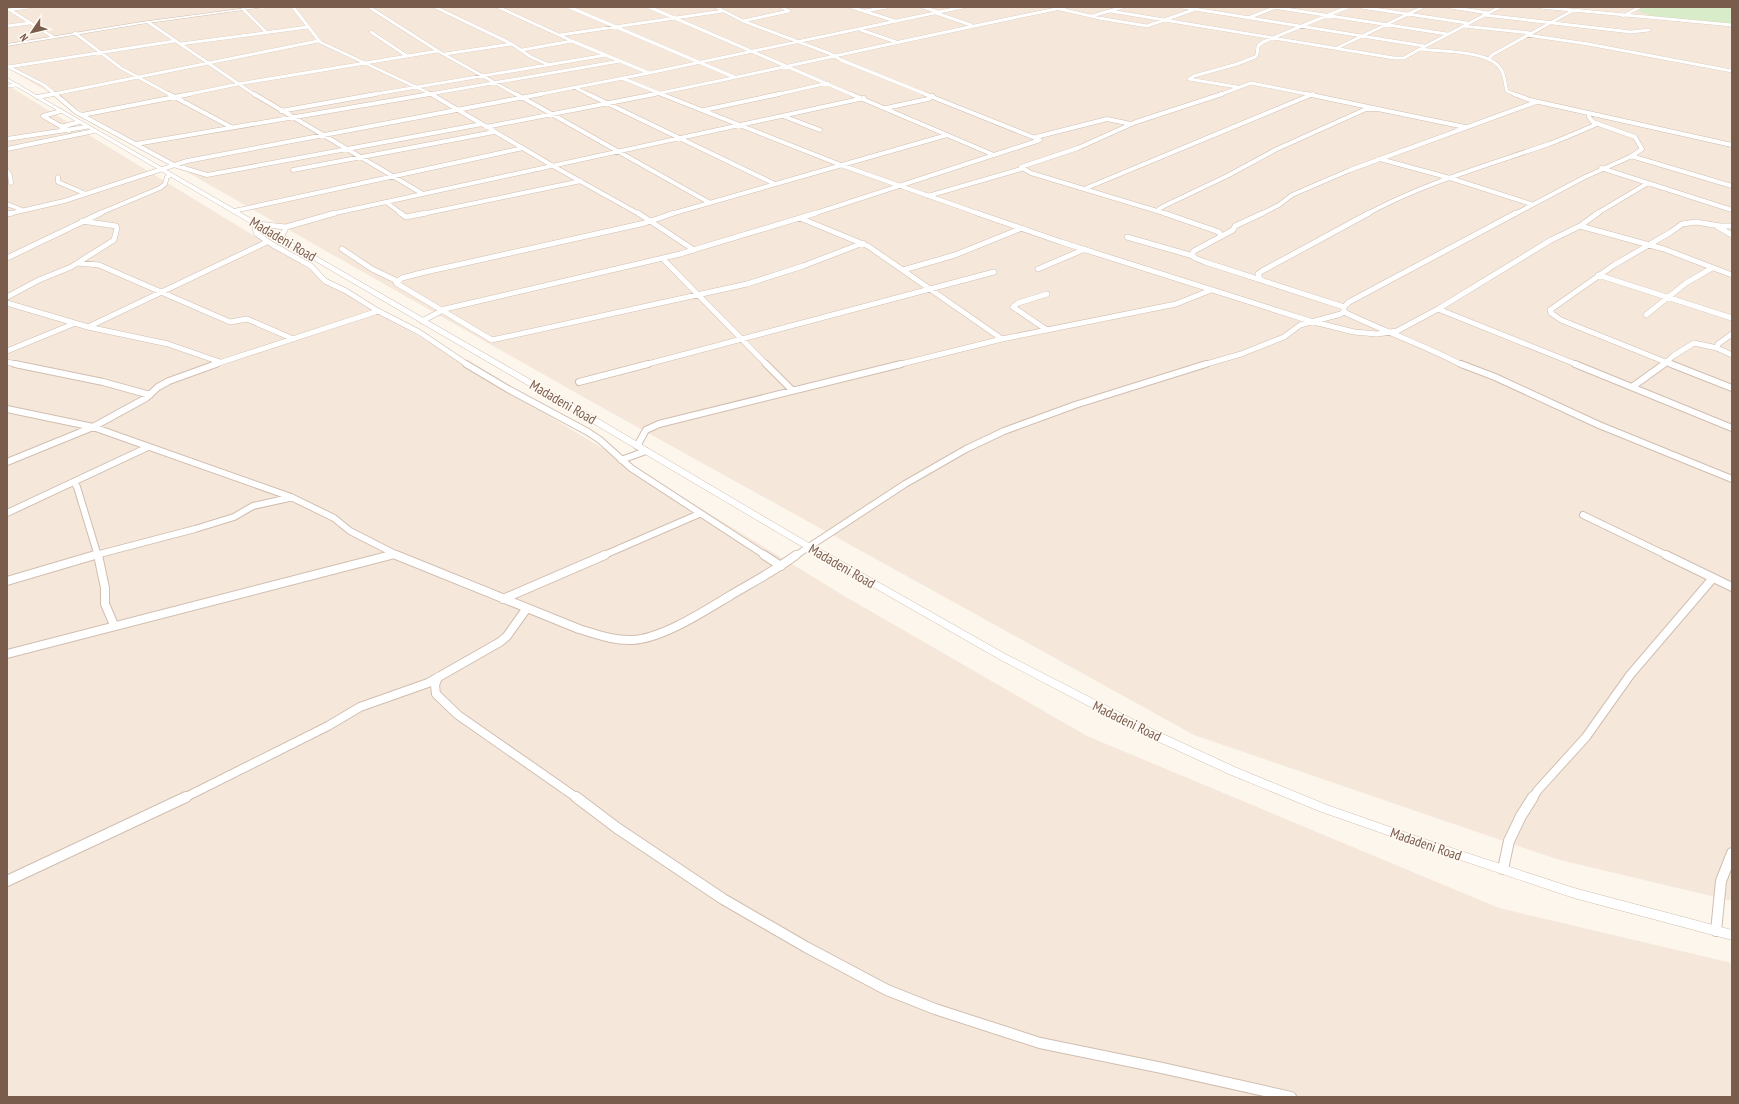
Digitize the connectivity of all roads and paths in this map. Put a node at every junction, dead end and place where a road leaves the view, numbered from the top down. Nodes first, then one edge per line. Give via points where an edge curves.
1 (29, 7) edge
2 (263, 7) edge
3 (293, 7) edge
4 (369, 7) edge
5 (435, 7) edge
6 (498, 7) edge
7 (569, 7) edge
8 (649, 7) edge
9 (716, 7) edge
10 (781, 7) edge
11 (851, 7) edge
12 (887, 7) edge
13 (923, 7) edge
14 (963, 7) edge
15 (1066, 7) edge
16 (1123, 7) edge
17 (1182, 7) edge
18 (1201, 7) edge
19 (1275, 7) edge
20 (1348, 7) edge
21 (1361, 7) edge
22 (1423, 7) edge
23 (1450, 7) edge
24 (1500, 7) edge
25 (1540, 7) edge
26 (1578, 7) edge
27 (1640, 7) edge
28 (243, 9) junction
29 (1059, 9) junction
30 (1195, 9) junction
31 (8, 10) edge
32 (724, 11) junction
33 (1110, 11) junction
34 (1571, 11) junction
35 (865, 12) junction
36 (937, 13) junction
37 (1488, 13) junction
38 (1409, 14) junction
39 (1327, 15) junction
40 (1483, 15) junction
41 (1091, 16) junction
42 (1623, 16) junction
43 (675, 18) junction
44 (1248, 18) junction
45 (1166, 20) junction
46 (743, 21) junction
47 (148, 22) junction
48 (897, 22) junction
49 (1551, 22) junction
50 (30, 23) junction
51 (1467, 23) junction
52 (973, 25) junction
53 (1386, 25) junction
54 (1732, 25) edge
55 (7, 26) edge
56 (1301, 26) junction
57 (1462, 26) junction
58 (308, 27) junction
59 (614, 27) junction
60 (861, 30) junction
61 (1649, 30) dead end
62 (266, 32) junction
63 (371, 32) dead end
64 (75, 33) junction
65 (1447, 34) junction
66 (1529, 34) junction
67 (560, 35) junction
68 (1361, 36) junction
69 (53, 37) junction
70 (1274, 38) junction
71 (175, 41) junction
72 (572, 41) junction
73 (318, 42) junction
74 (800, 42) junction
75 (897, 42) junction
76 (180, 44) junction
77 (512, 44) junction
78 (7, 45) edge
79 (1424, 46) junction
80 (1337, 48) junction
81 (1420, 49) junction
82 (522, 50) junction
83 (438, 51) junction
84 (754, 51) junction
85 (100, 52) junction
86 (445, 54) junction
87 (606, 55) junction
88 (407, 56) junction
89 (835, 56) junction
90 (1489, 59) junction
91 (620, 61) junction
92 (209, 63) junction
93 (365, 63) junction
94 (699, 63) junction
95 (547, 64) junction
96 (8, 66) edge
97 (788, 66) junction
98 (1732, 71) edge
99 (649, 73) junction
100 (484, 75) junction
101 (137, 77) junction
102 (734, 77) junction
103 (622, 78) junction
104 (7, 79) edge
105 (496, 82) junction
106 (828, 83) junction
107 (238, 84) junction
108 (18, 85) junction
109 (7, 86) edge
110 (418, 86) junction
111 (574, 87) junction
112 (1238, 88) junction
113 (54, 93) junction
114 (658, 93) junction
115 (432, 94) junction
116 (1313, 94) junction
117 (933, 96) junction
118 (37, 97) junction
119 (174, 97) junction
120 (523, 97) junction
121 (864, 98) junction
122 (1536, 102) junction
123 (608, 103) junction
124 (886, 108) junction
125 (458, 109) junction
126 (1378, 109) junction
127 (704, 110) junction
128 (282, 111) junction
129 (64, 113) junction
130 (552, 114) junction
131 (1589, 114) junction
132 (291, 116) junction
133 (783, 116) junction
134 (80, 119) junction
135 (1131, 124) junction
136 (1597, 124) junction
137 (484, 125) junction
138 (739, 125) junction
139 (61, 127) junction
140 (231, 127) junction
141 (1466, 127) junction
142 (67, 130) junction
143 (88, 130) junction
144 (820, 130) dead end
145 (494, 132) junction
146 (43, 134) junction
147 (323, 135) junction
148 (947, 136) junction
149 (61, 137) junction
150 (1036, 137) junction
151 (680, 138) junction
152 (7, 139) edge
153 (136, 144) junction
154 (1732, 145) edge
155 (523, 148) junction
156 (7, 149) edge
157 (347, 150) junction
158 (620, 151) junction
159 (994, 155) junction
160 (1631, 156) junction
161 (360, 158) junction
162 (1380, 159) junction
163 (174, 165) junction
164 (841, 165) junction
165 (553, 166) junction
166 (1021, 168) junction
167 (1601, 168) junction
168 (160, 169) junction
169 (293, 170) dead end
170 (7, 171) edge
171 (171, 175) junction
172 (392, 176) junction
173 (58, 177) dead end
174 (1450, 178) junction
175 (581, 181) junction
176 (11, 183) dead end
177 (1648, 183) junction
178 (775, 184) junction
179 (900, 186) junction
180 (1732, 186) edge
181 (1084, 189) junction
182 (86, 194) junction
183 (423, 194) junction
184 (928, 196) junction
185 (386, 202) junction
186 (710, 203) junction
187 (7, 204) edge
188 (1532, 204) junction
189 (22, 210) junction
190 (1732, 210) edge
191 (234, 211) junction
192 (1159, 211) junction
193 (7, 214) edge
194 (800, 218) junction
195 (82, 221) junction
196 (652, 221) junction
197 (257, 224) junction
198 (1580, 226) junction
199 (1717, 226) junction
200 (1732, 226) edge
201 (286, 227) junction
202 (1022, 228) junction
203 (1732, 235) edge
204 (1221, 236) junction
205 (1127, 237) dead end
206 (281, 238) junction
207 (267, 242) junction
208 (863, 243) junction
209 (1649, 245) junction
210 (342, 249) dead end
211 (1085, 249) junction
212 (694, 250) junction
213 (1193, 256) junction
214 (7, 258) edge
215 (663, 259) junction
216 (78, 263) junction
217 (1712, 268) junction
218 (1038, 269) dead end
219 (903, 270) junction
220 (994, 272) dead end
221 (1598, 275) junction
222 (1732, 275) edge
223 (1261, 280) junction
224 (397, 281) junction
225 (930, 289) junction
226 (1211, 290) junction
227 (160, 293) junction
228 (1047, 294) dead end
229 (700, 296) junction
230 (7, 297) edge
231 (1669, 297) junction
232 (7, 303) edge
233 (1344, 309) junction
234 (1438, 309) junction
235 (441, 310) junction
236 (378, 311) junction
237 (1646, 315) dead end
238 (1732, 318) edge
239 (422, 321) junction
240 (1310, 321) junction
241 (73, 324) junction
242 (88, 328) junction
243 (1047, 330) junction
244 (1391, 333) junction
245 (1732, 334) edge
246 (291, 338) junction
247 (742, 339) junction
248 (1002, 339) junction
249 (1717, 348) junction
250 (7, 351) edge
251 (1732, 355) edge
252 (7, 362) edge
253 (220, 362) junction
254 (1666, 362) junction
255 (579, 382) dead end
256 (1632, 387) junction
257 (1732, 388) edge
258 (792, 390) junction
259 (150, 395) junction
260 (7, 409) edge
261 (93, 427) junction
262 (1732, 428) edge
263 (637, 446) junction
264 (148, 447) junction
265 (646, 451) junction
266 (621, 460) junction
267 (7, 462) edge
268 (1732, 479) edge
269 (74, 482) junction
270 (291, 497) junction
271 (7, 513) edge
272 (699, 514) junction
273 (1583, 515) dead end
274 (808, 546) junction
275 (98, 554) junction
276 (394, 554) junction
277 (781, 566) junction
278 (1713, 578) junction
279 (7, 581) edge
280 (1732, 587) edge
281 (503, 599) junction
282 (526, 608) junction
283 (114, 626) junction
284 (7, 654) edge
285 (438, 677) junction
286 (1732, 853) edge
287 (1503, 869) junction
288 (7, 881) edge
289 (1716, 931) junction
290 (1732, 935) edge
291 (1291, 1097) edge

1 - 31 street
2 - 28 street
3 - 58 street
4 - 83 street
5 - 77 street
6 - 67 street
7 - 59 street
8 - 43 street
9 - 32 street
10 - 46 street via 789,11
11 - 35 street
12 - 35 street
13 - 36 street
14 - 36 street
15 - 29 street
16 - 33 street
17 - 30 street
18 - 30 street
19 - 39 street
19 - 44 street
20 - 39 street
21 - 38 street
22 - 38 street
23 - 37 street
24 - 37 street
25 - 34 street
26 - 34 street
27 - 42 street
28 - 47 street
28 - 62 street
29 - 41 street
29 - 52 street
30 - 44 street
30 - 45 street
31 - 50 street
32 - 43 street
32 - 46 street
33 - 41 street
33 - 45 street
34 - 42 street
34 - 49 street
35 - 48 street
36 - 48 street
36 - 52 street
37 - 40 street
38 - 51 street
38 - 53 street
39 - 53 street
39 - 56 street
40 - 49 street
40 - 51 street
41 - 45 street via 1147,26
42 - 54 street
43 - 59 street
43 - 84 street
44 - 56 street
45 - 70 street
46 - 74 street
47 - 64 street
47 - 71 street
48 - 60 street
49 - 61 street via 1631,32
49 - 66 street
50 - 55 street
50 - 69 street
51 - 57 street
52 - 75 street
53 - 65 street
53 - 68 street
56 - 68 street
56 - 70 street
57 - 65 street
57 - 66 street
58 - 62 street
58 - 73 street
59 - 67 street
59 - 94 street
60 - 74 street
60 - 75 street
62 - 76 street
63 - 88 street
64 - 69 street
64 - 85 street
65 - 79 street
66 - 90 street
66 - 98 street
67 - 72 street
68 - 79 street
68 - 80 street
69 - 78 street
70 - 80 street
70 - 112 street via 1260,45 1255,57 1190,79
71 - 76 street
71 - 85 street
72 - 82 street
72 - 87 street
73 - 92 street
73 - 93 street
74 - 84 street
74 - 89 street
75 - 89 street
76 - 92 street
77 - 82 street
77 - 86 street
79 - 81 street
80 - 81 street via 1399,58
81 - 90 street
82 - 95 street
83 - 86 street
83 - 88 street
84 - 94 street
84 - 97 street
85 - 96 street
85 - 101 street
86 - 100 street
87 - 91 street
87 - 95 street
88 - 93 street
89 - 97 street
89 - 117 street
90 - 122 street via 1495,62 1505,76 1506,89
91 - 99 street
91 - 105 street
92 - 101 street
92 - 107 street
93 - 107 street
93 - 110 street
94 - 99 street
94 - 102 street
95 - 100 street
96 - 113 street
97 - 102 street
97 - 106 street
99 - 103 street
100 - 105 street
100 - 110 street
101 - 113 street
101 - 119 street
102 - 114 street
103 - 111 street
103 - 114 street
104 - 108 street, Madadeni Road
105 - 115 street
105 - 120 street
106 - 121 street
106 - 127 street
107 - 119 street
107 - 128 street
108 - 109 street
108 - 118 street, Madadeni Road
110 - 115 street
110 - 128 street
111 - 120 street
111 - 123 street
112 - 116 street via 1251,82
112 - 135 street
113 - 118 street
113 - 134 street via 76,112
114 - 123 street
114 - 127 street
115 - 125 street
115 - 132 street
116 - 126 street
116 - 181 street
117 - 124 street
117 - 150 street
118 - 129 street, Madadeni Road
119 - 134 street
119 - 140 street
120 - 125 street
120 - 130 street
121 - 124 street
121 - 133 street
122 - 131 street
122 - 141 street
123 - 130 street
123 - 151 street
124 - 148 street
125 - 137 street
125 - 147 street
126 - 141 street
126 - 192 street via 1366,109 1277,148 1227,176 1164,206
127 - 138 street
128 - 132 street
129 - 134 street, Madadeni Road
129 - 139 street via 43,116
130 - 137 street
130 - 158 street
131 - 136 street via 1591,121
131 - 154 street
132 - 140 street
132 - 147 street
133 - 138 street
133 - 144 street
134 - 139 street
134 - 143 street, Madadeni Road
134 - 153 street
135 - 150 street via 1108,118
135 - 166 street via 1083,146
136 - 160 street via 1638,140 1642,148
136 - 174 street via 1533,150
137 - 145 street
137 - 157 street
138 - 151 street
138 - 164 street
139 - 142 street
140 - 153 street
141 - 162 street
142 - 143 street
142 - 143 street
142 - 146 street
143 - 149 street
143 - 168 street, Madadeni Road
145 - 155 street
145 - 161 street
146 - 149 street
146 - 152 street
147 - 157 street
147 - 163 street via 188,160
148 - 159 street
148 - 164 street
149 - 156 street
150 - 159 street via 1040,140
151 - 158 street
151 - 178 street
153 - 163 street
155 - 165 street
155 - 172 street
157 - 161 street
157 - 163 street via 209,175
158 - 165 street
158 - 186 street
159 - 179 street
160 - 167 street
160 - 180 street
161 - 169 street
161 - 172 street
162 - 174 street
162 - 204 street via 1292,195 1279,205
163 - 168 street
164 - 178 street
164 - 179 street
165 - 175 street
165 - 183 street
166 - 181 street
166 - 184 street
167 - 177 street
167 - 188 street
168 - 171 street, Madadeni Road
168 - 182 street
170 - 176 street
171 - 191 street, Madadeni Road
171 - 195 street via 160,188
172 - 183 street
172 - 191 street
173 - 182 street via 58,182
174 - 188 street
174 - 223 street via 1387,203 1330,233 1260,272 1258,276
175 - 185 street via 406,217
175 - 196 street
177 - 190 street
177 - 198 street via 1591,216
178 - 186 street
179 - 184 street
179 - 194 street
181 - 192 street
182 - 189 street
183 - 185 street
184 - 202 street
185 - 201 street
186 - 196 street
187 - 189 street
188 - 233 street via 1349,302
189 - 193 street
191 - 197 street, Madadeni Road
192 - 204 street via 1217,231
194 - 208 street
194 - 212 street
195 - 214 street
195 - 216 street via 117,228 114,240 110,244
196 - 212 street
196 - 224 street via 421,273
197 - 201 street
197 - 206 street, Madadeni Road
197 - 207 street via 257,234
198 - 209 street
198 - 234 street via 1551,240
199 - 200 street
199 - 203 street
199 - 209 street via 1683,223
201 - 206 street
202 - 211 street
202 - 219 street via 955,255
204 - 213 street via 1194,251
205 - 213 street
206 - 239 street, Madadeni Road
207 - 227 street
207 - 236 street via 311,266 325,281
208 - 219 street
208 - 229 street via 762,280
209 - 217 street
209 - 221 street
210 - 224 street via 372,269
211 - 218 street
211 - 226 street
212 - 215 street
213 - 223 street
215 - 229 street
215 - 235 street
216 - 227 street via 99,266
216 - 230 street
217 - 222 street
217 - 231 street via 1686,283
219 - 225 street
220 - 225 street
221 - 231 street
221 - 254 street via 1554,306 1550,310 1551,313 1561,320
223 - 233 street
224 - 235 street via 397,284
225 - 247 street
225 - 248 street
226 - 240 street
226 - 243 street via 1176,304
227 - 242 street
227 - 246 street via 230,322 247,319
228 - 243 street via 1013,307
229 - 235 street via 492,340
229 - 247 street
231 - 237 street
231 - 238 street
232 - 241 street
233 - 240 street
233 - 244 street
234 - 244 street
234 - 256 street
235 - 239 street
236 - 246 street
236 - 266 street via 430,339 508,389 588,432
239 - 263 street, Madadeni Road
240 - 244 street via 1360,332
240 - 274 street via 1284,337 1241,354 1075,405 1004,431 905,484
241 - 242 street
241 - 250 street
242 - 253 street via 168,344
243 - 248 street
244 - 268 street
245 - 249 street via 1718,344
246 - 253 street
247 - 255 street
247 - 258 street
248 - 258 street
249 - 251 street
249 - 254 street via 1694,343
252 - 259 street via 103,382
253 - 259 street via 163,383
254 - 256 street
254 - 257 street
256 - 262 street
258 - 263 street via 652,426 644,431
259 - 261 street
260 - 261 street
261 - 264 street
261 - 267 street
263 - 265 street, Madadeni Road
264 - 269 street
264 - 270 street
265 - 266 street
265 - 274 street, Madadeni Road
266 - 272 street
269 - 271 street
269 - 275 street
270 - 275 street via 253,506 234,517
270 - 276 street via 334,518 350,531
272 - 277 street
272 - 281 street
273 - 278 street
274 - 277 street
274 - 287 street, Madadeni Road via 1003,658 1148,732 1323,808
275 - 279 street
275 - 283 street via 105,588 105,604
276 - 281 street
276 - 283 street
277 - 282 street via 699,614 644,638 605,638
278 - 280 street
278 - 287 street via 1630,675 1586,736 1537,791 1508,841
281 - 282 street
282 - 285 street via 500,642
283 - 284 street
285 - 288 street via 414,689 360,707 328,726 192,794
285 - 291 street via 435,685 436,694 458,715 630,837 722,899 887,990 935,1009 1040,1043
286 - 289 street via 1718,899
287 - 289 street, Madadeni Road via 1574,893
289 - 290 street, Madadeni Road

